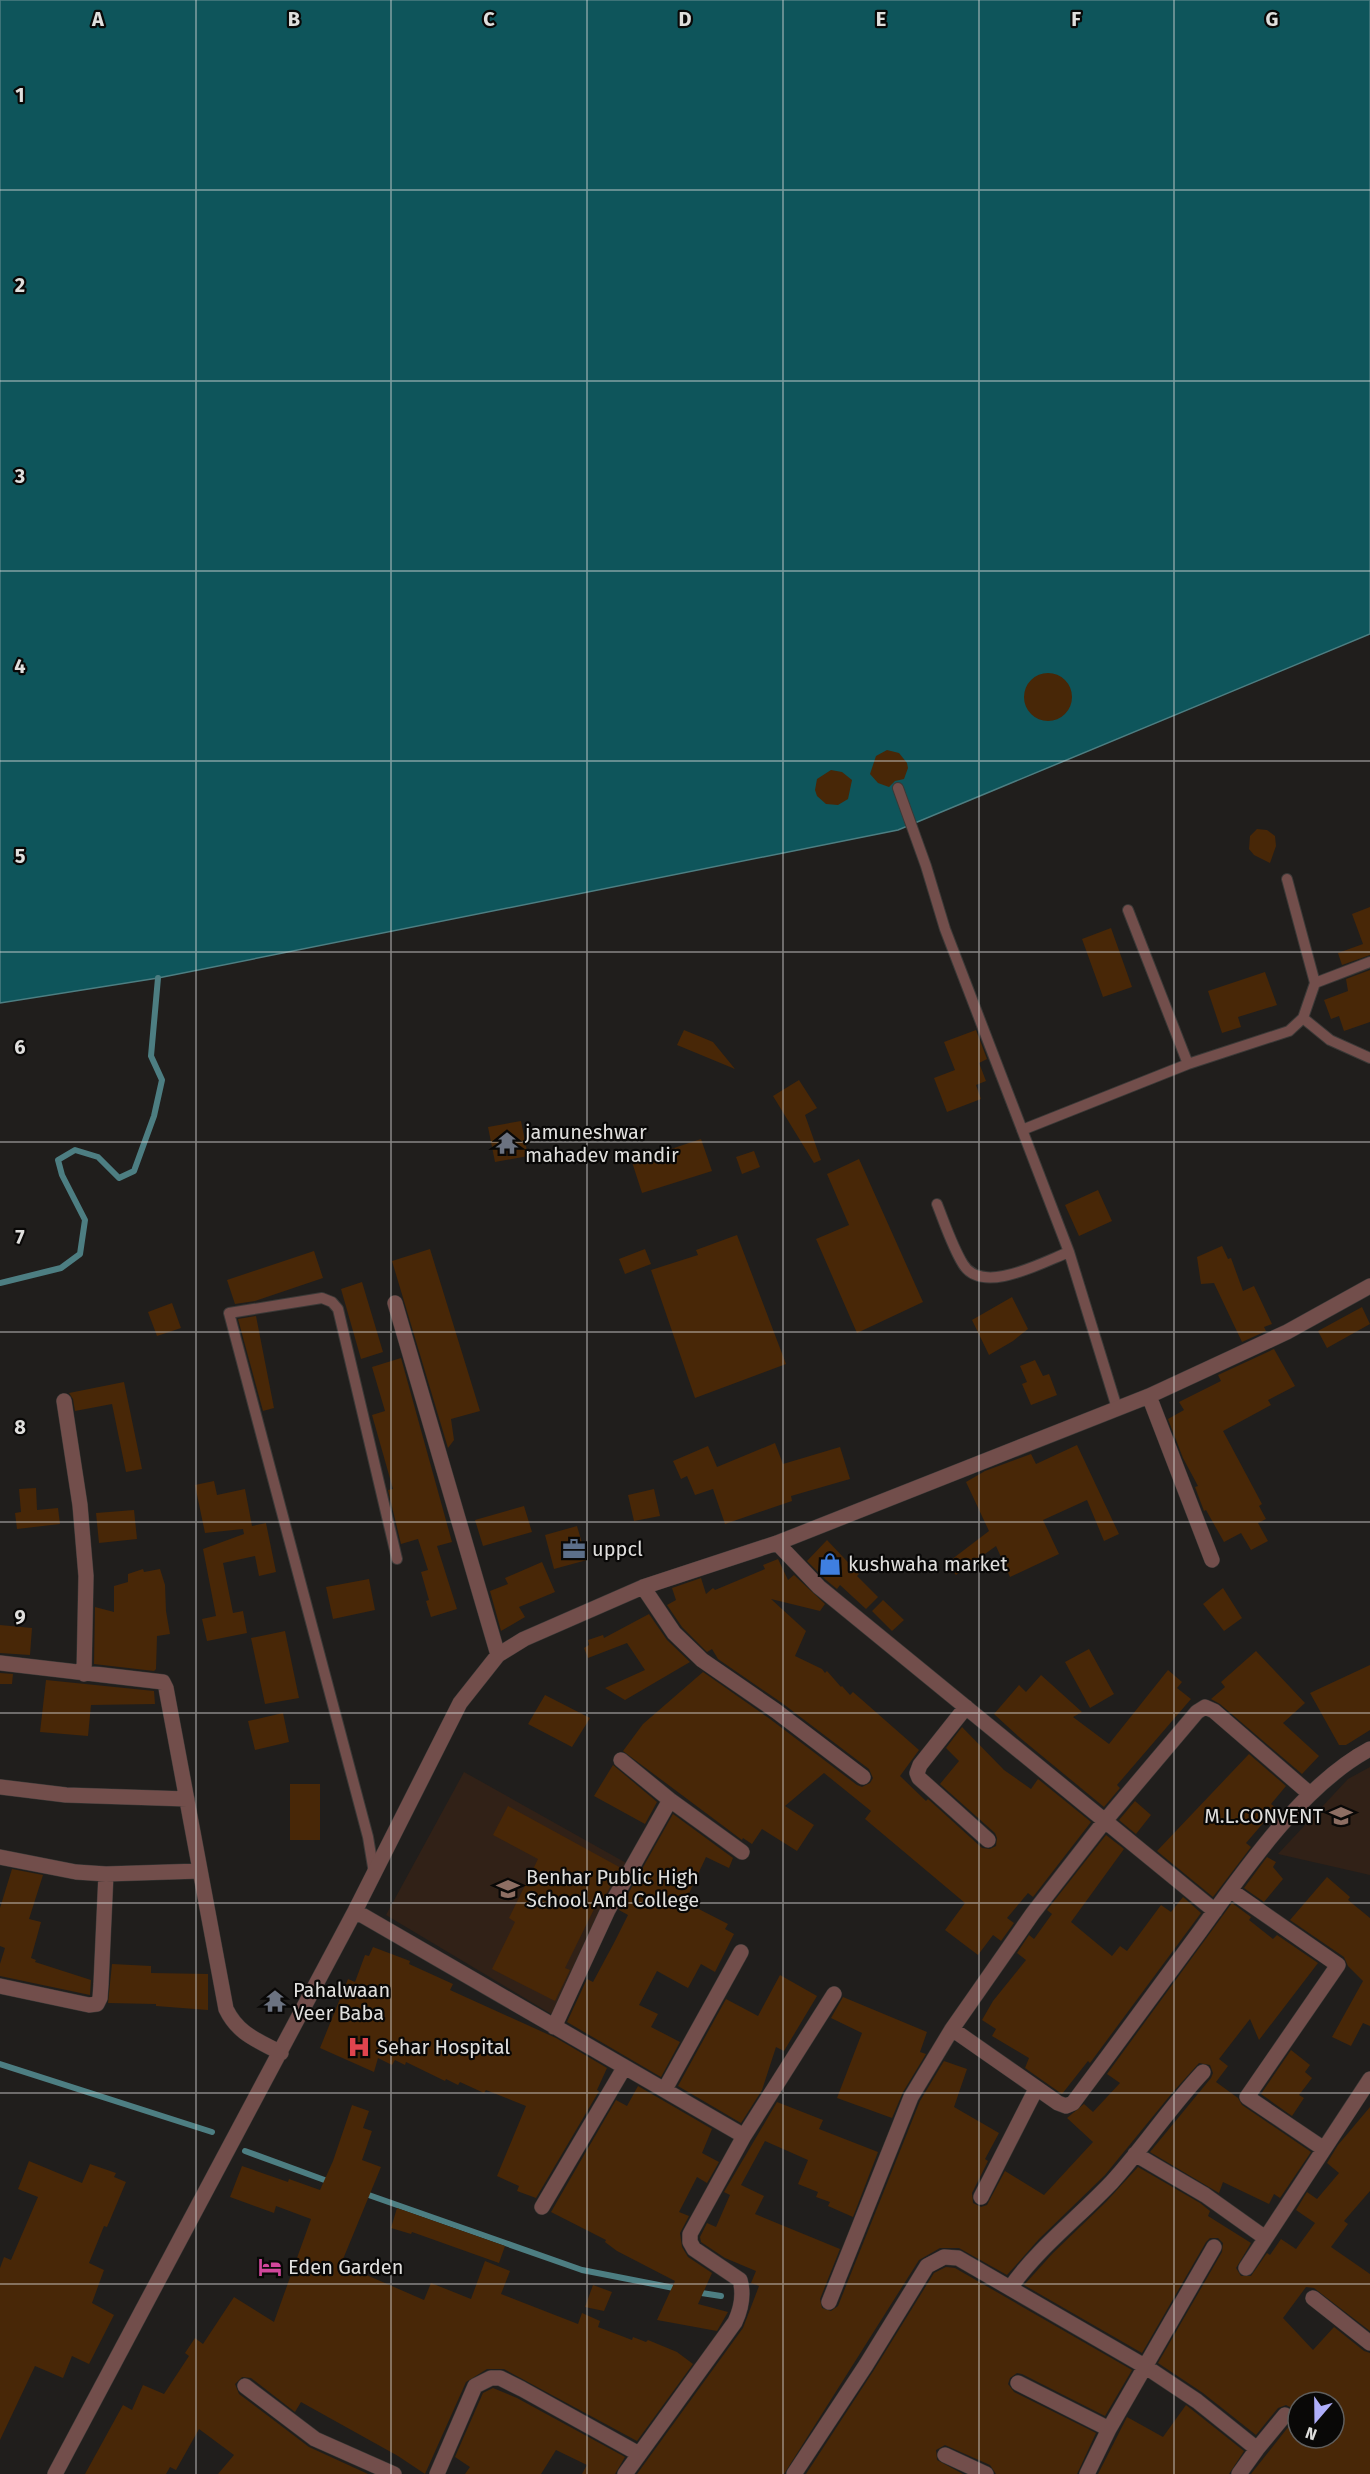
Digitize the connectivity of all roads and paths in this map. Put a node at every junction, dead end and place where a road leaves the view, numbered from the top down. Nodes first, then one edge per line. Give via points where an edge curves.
1 (898, 788) dead end
2 (1287, 879) dead end
3 (1128, 910) dead end
4 (1370, 962) edge
5 (1315, 983) junction
6 (1303, 1018) junction
7 (1370, 1058) edge
8 (1188, 1065) junction
9 (1022, 1130) junction
10 (937, 1204) dead end
11 (1069, 1252) junction
12 (1370, 1286) edge
13 (395, 1303) dead end
14 (1149, 1396) junction
15 (64, 1401) dead end
16 (1117, 1408) junction
17 (777, 1543) junction
18 (397, 1559) dead end
19 (1212, 1560) dead end
20 (643, 1587) junction
21 (498, 1654) junction
22 (0, 1663) edge
23 (84, 1674) junction
24 (966, 1707) junction
25 (1370, 1749) edge
26 (621, 1760) dead end
27 (863, 1777) dead end
28 (0, 1786) edge
29 (1310, 1794) junction
30 (187, 1799) junction
31 (670, 1800) junction
32 (1104, 1822) junction
33 (988, 1840) dead end
34 (742, 1852) dead end
35 (0, 1857) edge
36 (200, 1871) junction
37 (106, 1874) junction
38 (375, 1874) junction
39 (1230, 1890) junction
40 (355, 1911) junction
41 (1215, 1911) junction
42 (741, 1952) dead end
43 (0, 1986) edge
44 (834, 1995) dead end
45 (554, 2027) junction
46 (952, 2029) junction
47 (281, 2053) junction
48 (624, 2068) junction
49 (1203, 2072) dead end
50 (1370, 2079) edge
51 (664, 2089) junction
52 (1036, 2089) junction
53 (744, 2136) junction
54 (1324, 2149) junction
55 (1135, 2154) junction
56 (981, 2197) dead end
57 (542, 2207) dead end
58 (1264, 2237) junction
59 (1214, 2247) dead end
60 (1246, 2268) dead end
61 (1010, 2288) junction
62 (1313, 2298) dead end
63 (829, 2302) dead end
64 (1370, 2343) edge
65 (1146, 2367) junction
66 (1018, 2383) dead end
67 (245, 2386) dead end
68 (1285, 2415) dead end
69 (1109, 2429) junction
70 (1257, 2449) junction
71 (639, 2454) junction
72 (945, 2455) dead end
73 (55, 2474) edge
74 (394, 2474) edge
75 (437, 2474) edge
76 (625, 2474) edge
77 (795, 2474) edge
78 (986, 2474) edge
79 (1087, 2474) edge
80 (1239, 2474) edge

1 - 9 lane via 945,929
2 - 5 lane
3 - 8 lane
4 - 5 lane
5 - 6 lane
6 - 7 lane via 1330,1040
6 - 8 lane via 1289,1031
8 - 9 lane
9 - 11 lane
10 - 11 lane via 964,1266 978,1276 998,1279
11 - 16 lane
12 - 14 street via 1287,1332
13 - 21 street
14 - 16 street
14 - 19 street
15 - 23 street via 86,1576
16 - 17 street
17 - 20 street
17 - 24 street via 819,1587
18 - 38 lane via 338,1309 322,1298 229,1313
20 - 21 street
20 - 27 street via 674,1633 702,1660
21 - 38 street via 460,1703
22 - 23 street
23 - 30 street via 163,1682
24 - 32 street
24 - 33 street via 917,1773
25 - 29 street via 1347,1761
26 - 31 street
28 - 30 street via 66,1795
29 - 32 street via 1214,1710 1205,1707
29 - 39 street
30 - 36 street
31 - 34 street
31 - 45 street via 608,1910
32 - 41 street
32 - 46 street via 1033,1913
35 - 37 street
36 - 37 street
36 - 47 street via 226,2009 242,2032
37 - 43 street via 97,2004
38 - 40 street
39 - 41 street
39 - 54 street via 1338,1965 1246,2097
40 - 45 street
40 - 47 street
41 - 52 street via 1073,2103 1058,2103
42 - 51 street
44 - 53 street
45 - 48 street
46 - 52 street
46 - 63 street via 911,2097
47 - 73 street
48 - 51 street
48 - 57 street
49 - 55 street via 1174,2102
50 - 54 street
51 - 53 street
52 - 56 street
53 - 71 street via 690,2234 694,2249 740,2280 740,2310
54 - 58 street
55 - 58 street via 1205,2195
55 - 61 street via 1112,2182 1027,2265
58 - 60 street
59 - 65 street
61 - 65 street
61 - 77 street via 958,2258 944,2257 927,2266
62 - 64 street
65 - 69 street
65 - 70 street
66 - 69 street
67 - 74 street via 315,2439
68 - 70 street
69 - 79 street
70 - 80 street
71 - 75 street via 500,2378 490,2378 475,2386
71 - 76 street
72 - 78 street

